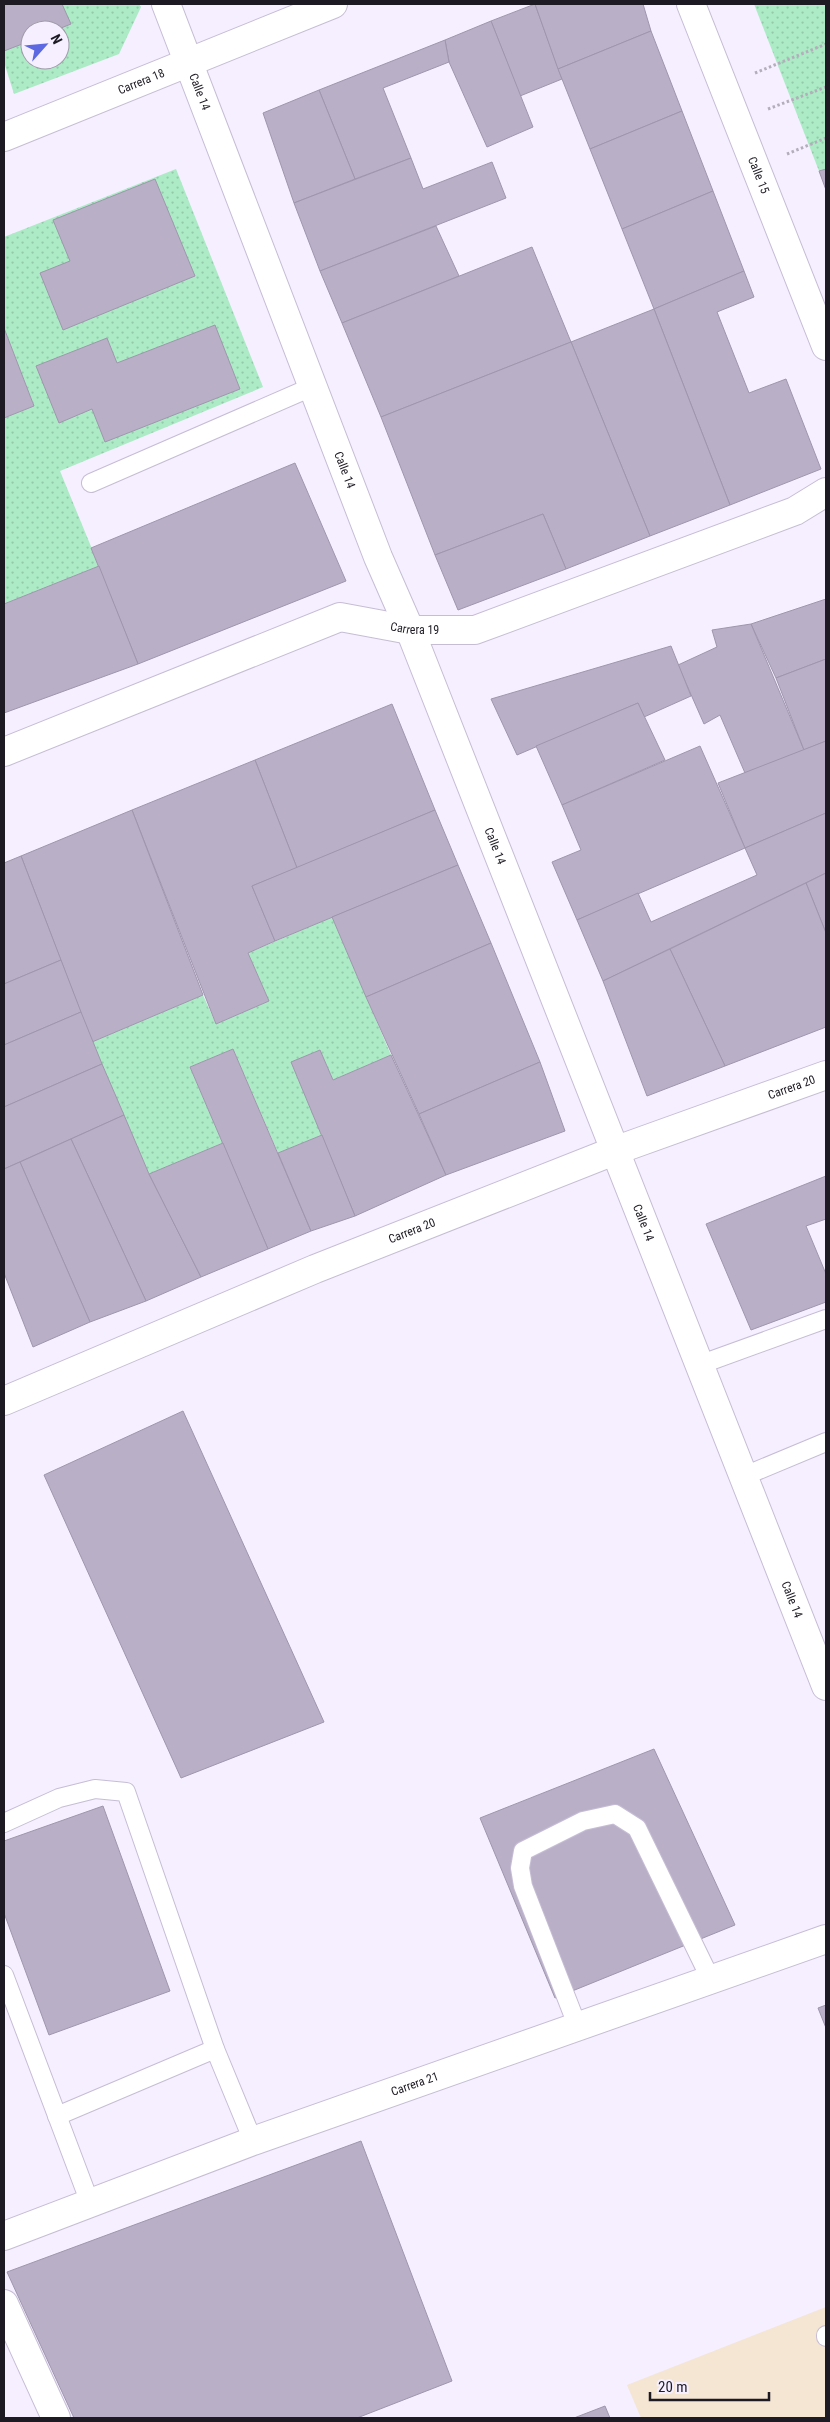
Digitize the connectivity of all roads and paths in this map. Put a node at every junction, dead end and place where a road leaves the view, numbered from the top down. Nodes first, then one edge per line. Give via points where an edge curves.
1 (166, 4) edge
2 (333, 4) edge
3 (691, 4) edge
4 (826, 44) edge
5 (190, 61) junction
6 (722, 87) junction
7 (826, 87) edge
8 (737, 121) junction
9 (5, 136) edge
10 (826, 138) edge
11 (755, 167) junction
12 (826, 346) edge
13 (314, 386) junction
14 (91, 483) dead end
15 (826, 492) edge
16 (410, 630) junction
17 (4, 752) edge
18 (826, 1075) edge
19 (614, 1151) junction
20 (826, 1319) edge
21 (699, 1366) junction
22 (4, 1401) edge
23 (826, 1442) edge
24 (742, 1477) junction
25 (826, 1686) edge
26 (4, 1823) edge
27 (826, 1939) edge
28 (4, 1975) edge
29 (711, 1980) junction
30 (577, 2025) junction
31 (215, 2049) junction
32 (57, 2116) junction
33 (253, 2140) junction
34 (90, 2203) junction
35 (4, 2236) edge
36 (4, 2304) edge
37 (56, 2418) edge

1 - 5 street, Calle 14
2 - 5 street, Carrera 18
3 - 6 street, Calle 15
4 - 6 path
5 - 9 street, Carrera 18
5 - 13 street, Calle 14
6 - 8 street, Calle 15
7 - 8 path
8 - 11 street, Calle 15
10 - 11 path
11 - 12 street, Calle 15
13 - 14 lane
13 - 16 street, Calle 14 via 378,557
15 - 16 street, Carrera 19 via 796,511 475,630
16 - 17 street, Carrera 19 via 340,617
16 - 19 street, Calle 14
18 - 19 street, Carrera 20
19 - 21 street, Calle 14
19 - 22 street, Carrera 20 via 315,1269
20 - 21 lane
21 - 24 street, Calle 14
23 - 24 lane
24 - 25 street, Calle 14
26 - 31 lane via 59,1798 95,1789 126,1792
27 - 29 street, Carrera 21
28 - 32 lane
29 - 30 street, Carrera 21
29 - 30 lane via 637,1828 615,1814 583,1821 524,1850 520,1868 523,1886
30 - 33 street, Carrera 21
31 - 32 lane
31 - 33 lane
32 - 34 lane
33 - 34 street, Carrera 21
34 - 35 street, Carrera 21
36 - 37 street

